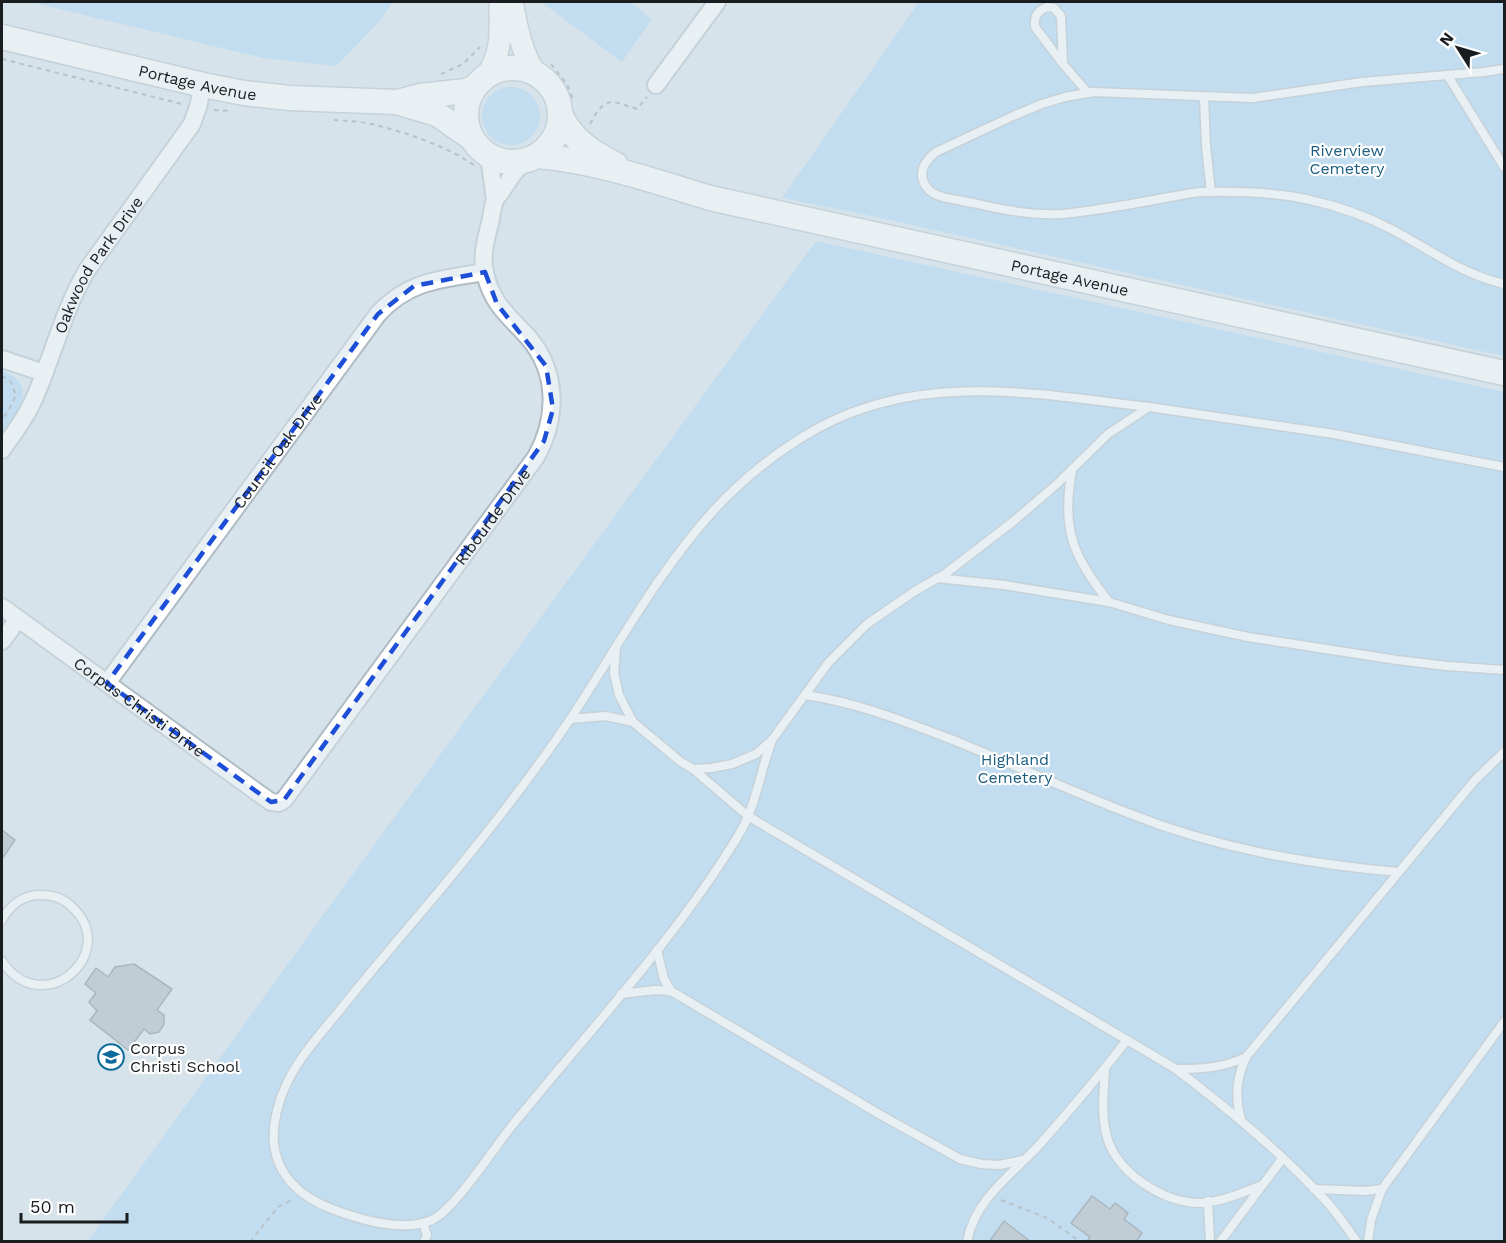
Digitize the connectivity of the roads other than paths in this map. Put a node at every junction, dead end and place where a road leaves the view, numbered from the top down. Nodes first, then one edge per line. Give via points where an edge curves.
1 (500, 2) edge
2 (512, 2) edge
3 (717, 2) edge
4 (2, 37) edge
5 (1063, 64) junction
6 (542, 68) junction
7 (1504, 69) edge
8 (1448, 76) junction
9 (481, 81) junction
10 (656, 85) road end
11 (202, 86) junction
12 (1088, 93) junction
13 (1204, 96) junction
14 (397, 102) junction
15 (568, 110) junction
16 (470, 137) junction
17 (489, 156) junction
18 (532, 159) junction
19 (1504, 167) edge
20 (638, 176) junction
21 (1211, 192) junction
22 (495, 200) junction
23 (485, 272) junction
24 (1504, 284) edge
25 (2, 359) edge
26 (44, 373) junction
27 (1504, 373) edge
28 (1149, 407) junction
29 (2, 450) edge
30 (1504, 467) edge
31 (1072, 469) junction
32 (937, 578) junction
33 (1109, 602) junction
34 (2, 607) edge
35 (18, 619) junction
36 (2, 641) edge
37 (616, 647) junction
38 (1504, 670) edge
39 (107, 683) junction
40 (805, 695) junction
41 (570, 719) junction
42 (633, 722) junction
43 (772, 740) junction
44 (1504, 752) edge
45 (693, 769) junction
46 (279, 803) joint
47 (748, 816) junction
48 (1399, 872) junction
49 (2, 920) edge
50 (657, 950) junction
51 (2, 961) edge
52 (671, 991) junction
53 (621, 994) junction
54 (1504, 1022) edge
55 (1127, 1040) junction
56 (1246, 1057) junction
57 (1105, 1068) junction
58 (1176, 1069) junction
59 (1241, 1121) junction
60 (1282, 1159) junction
61 (1023, 1160) junction
62 (1262, 1185) junction
63 (1314, 1189) junction
64 (1382, 1189) junction
65 (1208, 1201) junction
66 (423, 1222) junction
67 (424, 1242) edge
68 (967, 1242) edge
69 (1210, 1242) edge
70 (1220, 1242) edge
71 (1357, 1242) edge
72 (1368, 1242) edge

1 - 9 street via 496,61
2 - 6 street via 526,60
3 - 10 street
4 - 11 main road, Portage Avenue
5 - 5 lane via 1035,27 1036,14 1041,9 1054,8 1061,16
5 - 12 lane
6 - 9 main road via 498,70
6 - 15 main road via 559,103
7 - 8 lane
8 - 13 lane via 1362,82 1253,98
8 - 19 lane
9 - 14 main road, Portage Avenue via 466,91
9 - 16 main road via 469,98 466,111
11 - 14 main road, Portage Avenue via 290,98
11 - 26 street, Oakwood Park Drive via 192,124 75,291
12 - 13 lane
12 - 21 lane via 1042,104 936,152 923,166 924,183 934,195 1041,214
13 - 21 lane
14 - 16 main road, Portage Avenue via 437,114
15 - 18 main road via 550,146
15 - 20 main road, Portage Avenue via 568,132 579,143
16 - 17 main road
17 - 18 main road via 511,162
17 - 22 street, Ribourde Drive
18 - 20 main road, Portage Avenue via 556,158
18 - 22 street, Ribourde Drive via 513,172
20 - 27 main road, Portage Avenue via 710,198
21 - 24 lane via 1285,196 1329,205 1389,228 1458,269
22 - 23 street, Ribourde Drive via 484,250
23 - 39 street, Council Oak Drive via 428,281 389,302
23 - 46 street, Ribourde Drive via 497,304 538,351 546,366 553,409 544,441 381,670
25 - 26 street
26 - 29 street, Oakwood Park Drive via 25,417
28 - 30 lane via 1334,434
28 - 31 lane via 1108,434
28 - 37 lane via 1003,390 968,390 885,401 847,414 775,456 716,508 665,571
31 - 32 lane via 1015,520
31 - 33 lane via 1068,490 1072,543 1079,560
32 - 33 lane
32 - 40 lane via 867,624 828,663
33 - 38 lane via 1248,637 1407,661
34 - 35 street, Corpus Christi Drive
35 - 36 street
35 - 39 street, Corpus Christi Drive
37 - 41 lane
37 - 42 lane via 614,673
39 - 46 street, Corpus Christi Drive via 271,802
40 - 43 lane
40 - 48 lane via 902,720 1129,814 1201,839 1304,860
41 - 42 lane via 606,716
41 - 66 lane via 475,847 323,1030 288,1080 280,1100 274,1144 293,1186 328,1208 366,1220 410,1225
42 - 45 lane
43 - 45 lane via 756,754 732,764
43 - 47 lane
44 - 48 lane via 1475,780
45 - 47 lane
47 - 50 lane via 741,832
47 - 55 lane
48 - 56 lane
49 - 51 lane via 6,911 20,900 35,894 52,895 68,902 80,914 87,929 87,946 82,962 57,984 23,982 9,973
50 - 52 lane
50 - 53 lane
52 - 53 lane
52 - 61 lane via 960,1159 999,1165
53 - 66 lane via 450,1206 435,1219
54 - 64 lane
55 - 57 lane
55 - 58 lane
56 - 58 lane via 1230,1065
56 - 59 lane via 1236,1094
57 - 61 lane
57 - 65 lane via 1102,1103 1106,1134 1117,1156 1133,1176 1151,1189 1175,1199
58 - 59 lane
59 - 60 lane
60 - 62 lane
60 - 63 lane
61 - 68 lane via 990,1195
62 - 65 lane
62 - 70 lane
63 - 64 lane
63 - 71 lane
64 - 72 lane
65 - 69 lane
66 - 67 lane via 427,1234

